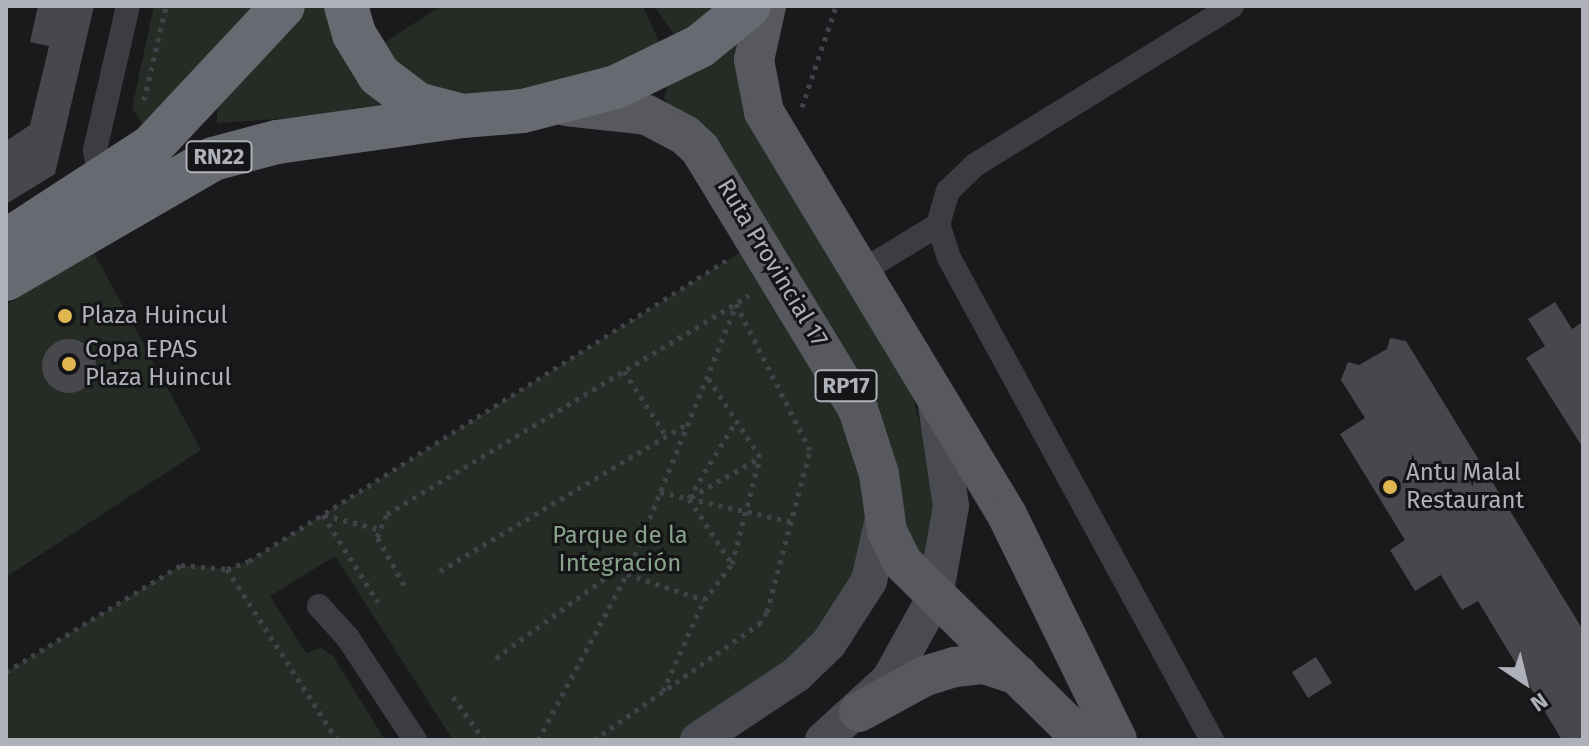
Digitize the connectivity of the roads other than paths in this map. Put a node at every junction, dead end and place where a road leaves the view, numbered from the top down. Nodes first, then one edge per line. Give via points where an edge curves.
1 (128, 6) edge
2 (283, 6) edge
3 (346, 6) edge
4 (749, 6) edge
5 (766, 6) edge
6 (1232, 6) edge
7 (550, 105) junction
8 (462, 116) junction
9 (109, 197) junction
10 (938, 225) junction
11 (6, 241) edge
12 (859, 273) junction
13 (6, 279) edge
14 (925, 381) junction
15 (884, 514) junction
16 (935, 597) junction
17 (319, 606) dead end
18 (1025, 679) junction
19 (859, 712) junction
20 (415, 740) edge
21 (698, 740) edge
22 (823, 740) edge
23 (1083, 740) edge
24 (1117, 740) edge
25 (1212, 740) edge

1 - 9 street via 95,150
2 - 9 highway, RN22
3 - 8 highway, RN22 via 366,58 388,83 417,104
4 - 7 highway, RN22 via 676,60 616,87
5 - 12 main road, RP17 via 754,60 764,112
6 - 10 street via 975,165 948,191
7 - 8 highway, RN22
7 - 15 main road, Ruta Provincial 17 / RP17 via 647,115 667,123 700,149 858,409 879,474
8 - 9 highway, RN22 via 244,148
9 - 11 highway, RN22
9 - 13 highway, RN22
10 - 12 street
10 - 25 street via 949,258
12 - 14 main road, RP17
14 - 16 main road via 941,424 950,486 947,548
14 - 24 main road, RP17 via 1037,569
15 - 16 main road, Ruta Provincial 17 / RP17 via 902,562
15 - 21 main road via 869,581 829,643 796,675
16 - 18 main road, Ruta Provincial 17 / RP17
16 - 19 main road via 901,664
17 - 20 street via 348,638
18 - 19 main road via 998,667 955,667 916,680
18 - 23 main road, Ruta Provincial 17 / RP17
19 - 22 main road

